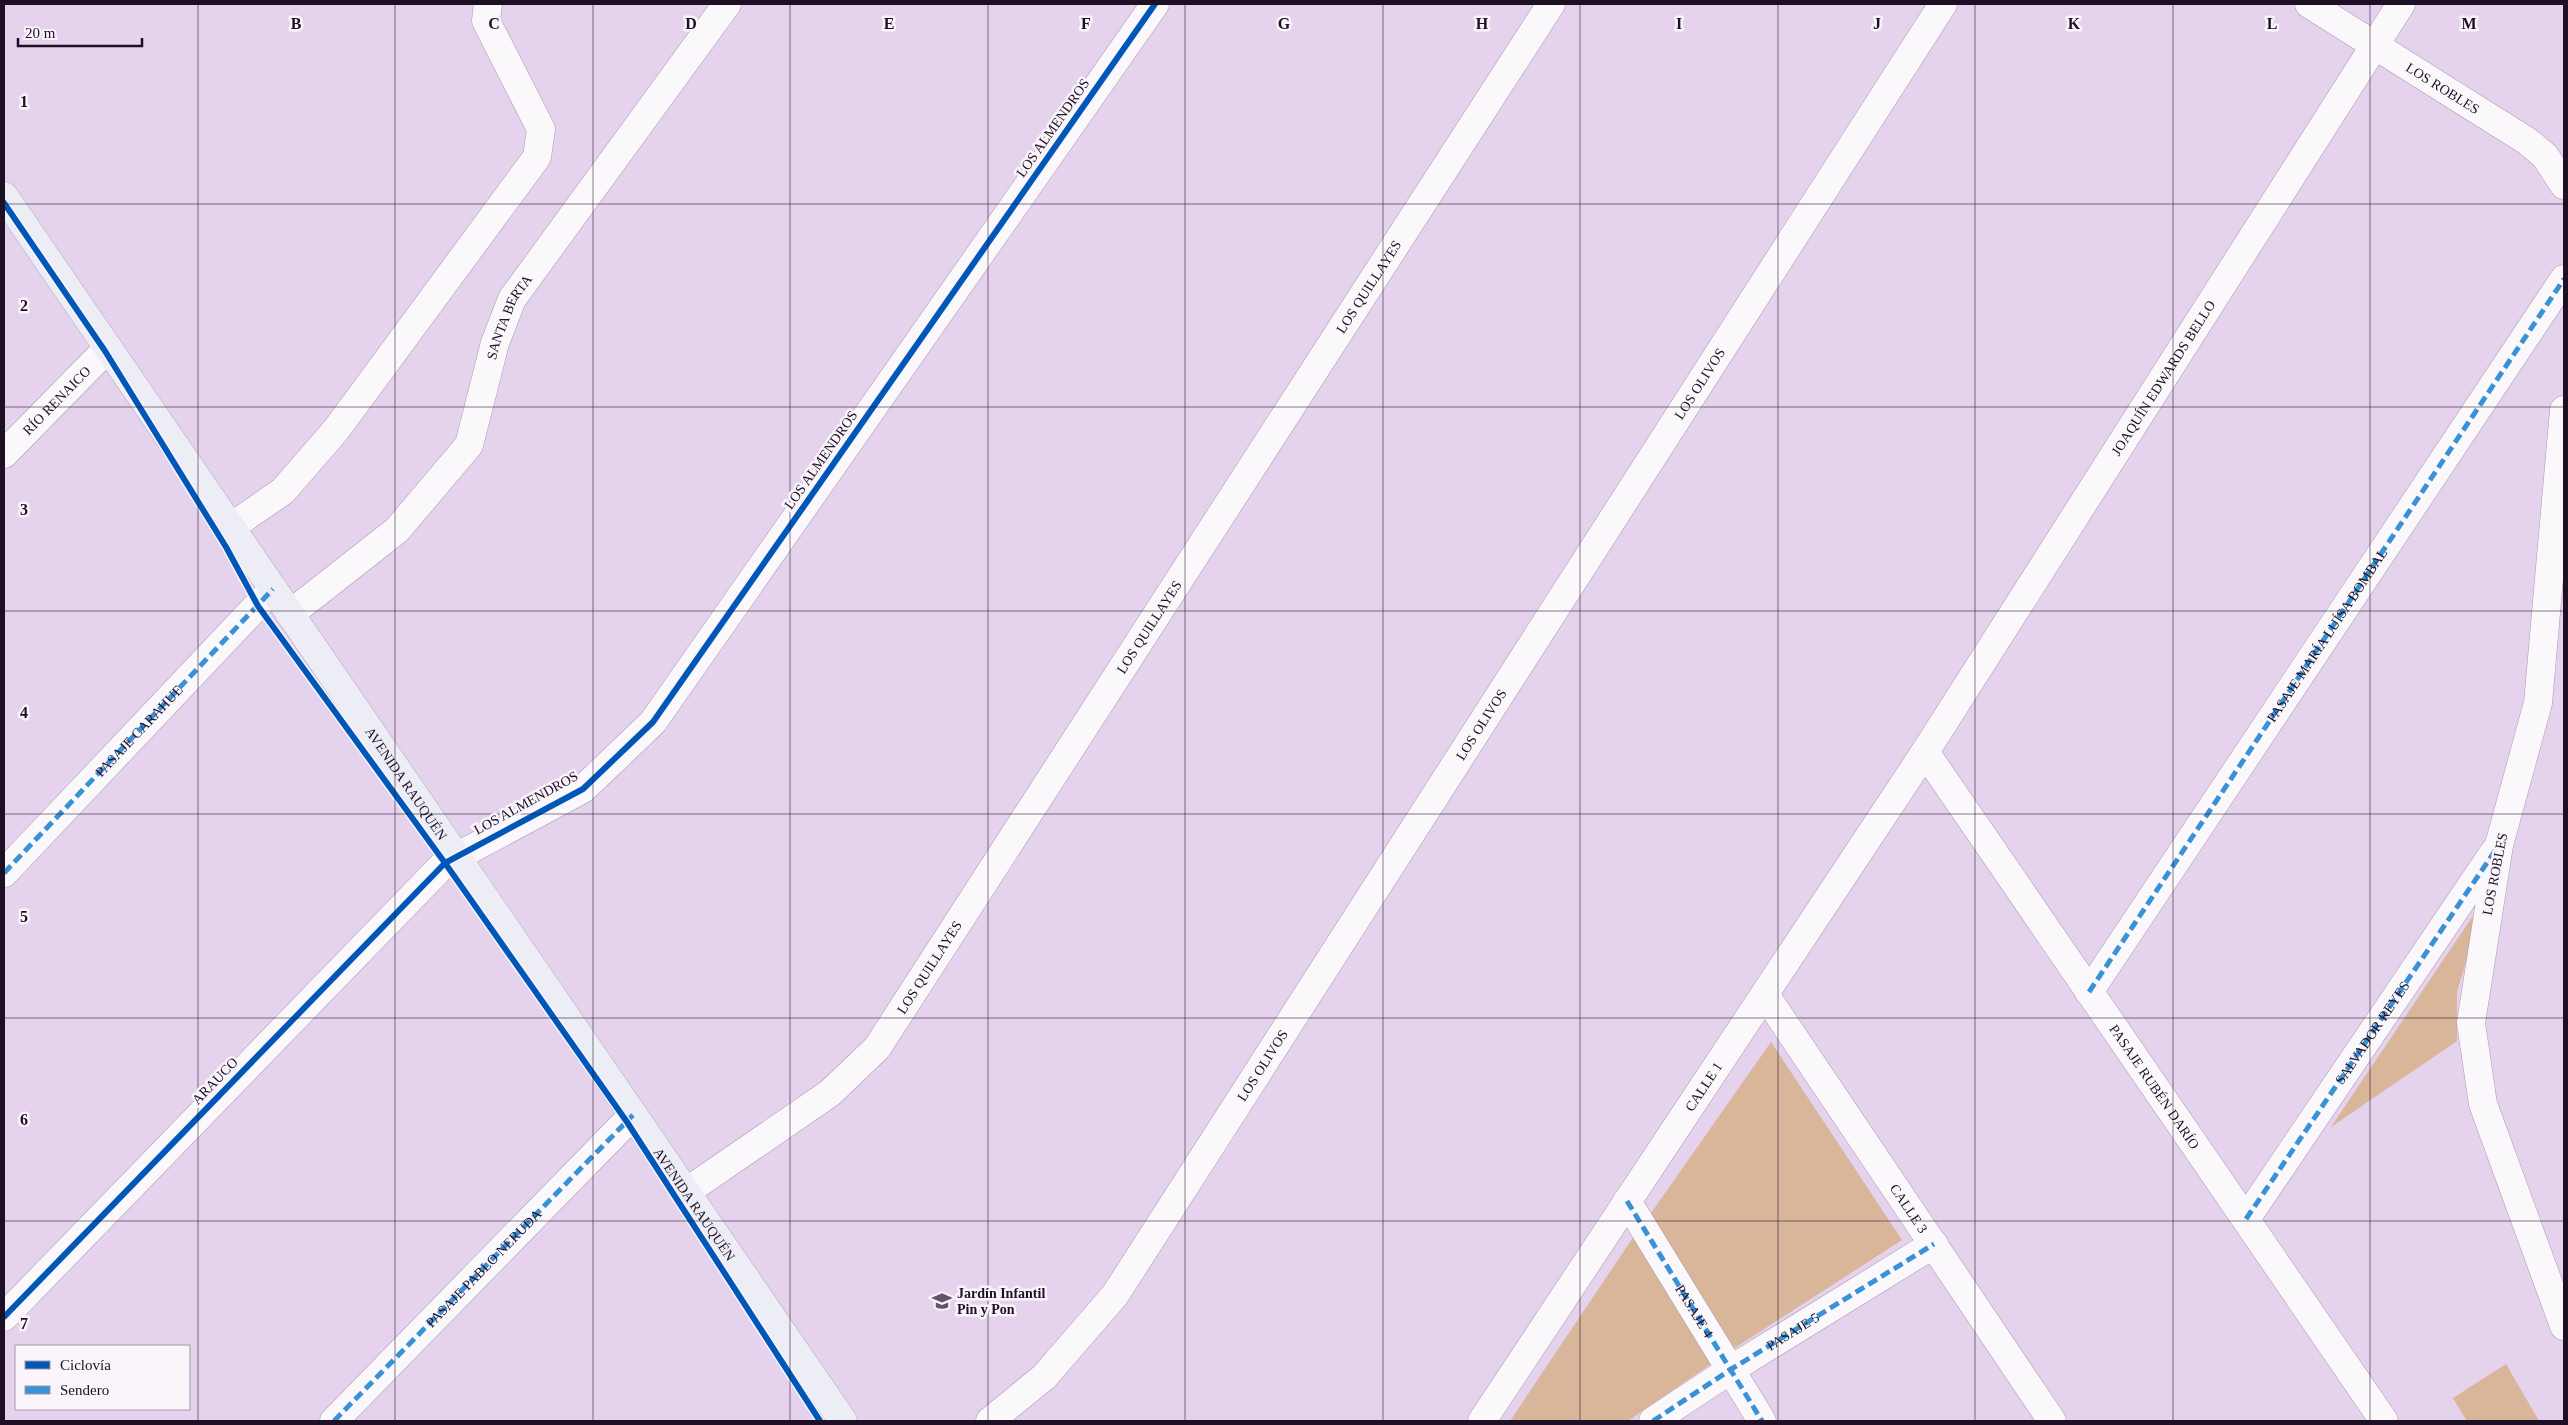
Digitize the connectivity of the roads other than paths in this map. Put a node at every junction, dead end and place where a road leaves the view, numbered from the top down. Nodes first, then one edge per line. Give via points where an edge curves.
1 (488, 4) edge
2 (727, 4) edge
3 (1155, 4) edge
4 (1551, 4) edge
5 (1944, 4) edge
6 (2309, 4) edge
7 (2401, 4) edge
8 (2375, 45) junction
9 (2564, 185) edge
10 (4, 196) edge
11 (2564, 279) edge
12 (108, 348) junction
13 (2564, 410) edge
14 (4, 454) edge
15 (231, 527) junction
16 (273, 589) junction
17 (290, 614) junction
18 (1926, 752) junction
19 (2499, 845) junction
20 (450, 859) junction
21 (4, 873) edge
22 (2089, 992) junction
23 (1766, 996) junction
24 (633, 1115) junction
25 (686, 1192) junction
26 (1627, 1201) junction
27 (2246, 1219) junction
28 (1934, 1244) junction
29 (4, 1317) edge
30 (2564, 1326) edge
31 (1730, 1370) junction
32 (334, 1421) edge
33 (843, 1421) edge
34 (990, 1421) edge
35 (1482, 1421) edge
36 (1653, 1421) edge
37 (1762, 1421) edge
38 (2052, 1421) edge
39 (2384, 1421) edge

1 - 15 street via 486,21 541,129 537,158 336,430 283,491
2 - 17 street, SANTA BERTA via 512,299 495,343 470,445 397,530
3 - 20 street, LOS ALMENDROS via 653,722 583,789
4 - 25 street, LOS QUILLAYES via 876,1048 830,1093
5 - 34 street, LOS OLIVOS via 1115,1295 1044,1377
6 - 8 street, LOS ROBLES
7 - 8 street, JOAQUÍN EDWARDS BELLO
8 - 9 street, LOS ROBLES via 2527,142 2544,156
8 - 18 street, JOAQUÍN EDWARDS BELLO
10 - 12 main road, AVENIDA RAUQUÉN
11 - 22 street, PASAJE MARÍA LUÍSA BOMBAL
12 - 14 street, RÍO RENAICO
12 - 15 main road, AVENIDA RAUQUÉN
13 - 19 street, LOS ROBLES via 2538,703
15 - 16 main road, AVENIDA RAUQUÉN
16 - 17 main road, AVENIDA RAUQUÉN
16 - 21 street, PASAJE CARAHUE
17 - 20 main road, AVENIDA RAUQUÉN
18 - 22 street, PASAJE RUBÉN DARÍO
18 - 23 street, CALLE 1
19 - 27 street, SALVADOR REYES
19 - 30 street, LOS ROBLES via 2470,1022 2483,1104
20 - 24 main road, AVENIDA RAUQUÉN
20 - 29 street, ARAUCO
22 - 27 street, PASAJE RUBÉN DARÍO
23 - 26 street, CALLE 1
23 - 28 street, CALLE 3
24 - 25 main road, AVENIDA RAUQUÉN
24 - 32 street, PASAJE PABLO NERUDA
25 - 33 main road, AVENIDA RAUQUÉN
26 - 31 street, PASAJE 4
26 - 35 street, CALLE 1
27 - 39 street, PASAJE RUBÉN DARÍO
28 - 31 street, PASAJE 5
28 - 38 street, CALLE 3
31 - 36 street, PASAJE 5
31 - 37 street, PASAJE 4

